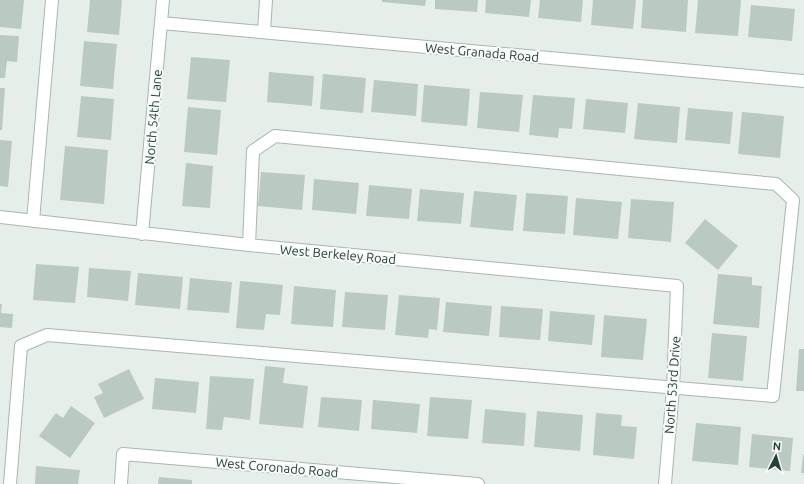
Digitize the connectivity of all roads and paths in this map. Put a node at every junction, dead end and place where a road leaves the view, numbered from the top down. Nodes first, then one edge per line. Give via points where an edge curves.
1 (52, 0) edge
2 (163, 0) edge
3 (266, 0) edge
4 (161, 23) junction
5 (264, 32) junction
6 (804, 81) edge
7 (0, 217) edge
8 (33, 220) junction
9 (142, 234) junction
10 (249, 245) junction
11 (677, 286) joint
12 (673, 388) junction
13 (10, 484) edge
14 (121, 484) edge
15 (478, 484) edge
16 (665, 484) edge

1 - 8 street
2 - 4 street, North 54th Lane
3 - 5 street
4 - 5 street, West Granada Road
4 - 9 street, North 54th Lane
5 - 6 street, West Granada Road
7 - 8 street, West Berkeley Road
8 - 9 street, West Berkeley Road
9 - 10 street, West Berkeley Road
10 - 11 street, West Berkeley Road
10 - 12 street via 253,151 275,136 776,184 793,200 773,396
11 - 12 street, North 53rd Drive
12 - 13 street via 47,335 21,346
12 - 16 street, North 53rd Drive
14 - 15 street, West Coronado Road via 124,454

